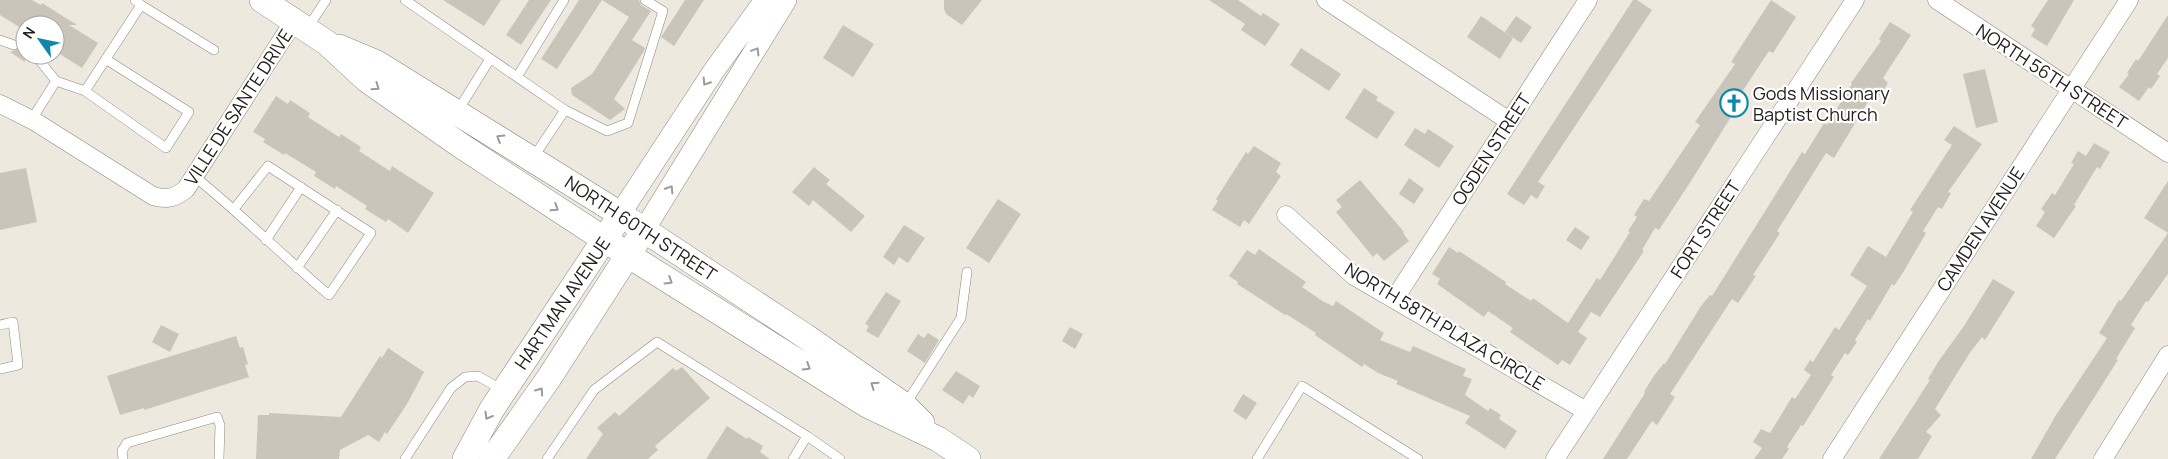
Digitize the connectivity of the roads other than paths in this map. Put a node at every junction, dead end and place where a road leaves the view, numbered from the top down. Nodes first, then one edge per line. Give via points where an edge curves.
1 (262, 0) edge
2 (326, 0) edge
3 (405, 0) edge
4 (564, 0) edge
5 (645, 0) edge
6 (764, 0) edge
7 (786, 0) edge
8 (1326, 0) edge
9 (1588, 0) edge
10 (1856, 0) edge
11 (1937, 0) edge
12 (2129, 0) edge
13 (138, 3) edge
14 (419, 4) edge
15 (309, 31) junction
16 (0, 40) edge
17 (14, 45) dead end
18 (214, 50) dead end
19 (490, 59) junction
20 (107, 60) junction
21 (43, 65) edge
22 (517, 77) junction
23 (56, 81) junction
24 (2071, 88) junction
25 (85, 91) junction
26 (0, 104) edge
27 (565, 110) junction
28 (457, 112) junction
29 (32, 119) junction
30 (1509, 121) junction
31 (2168, 153) edge
32 (532, 159) junction
33 (194, 176) junction
34 (301, 187) junction
35 (234, 209) junction
36 (337, 210) junction
37 (620, 214) junction
38 (1286, 214) dead end
39 (644, 230) junction
40 (266, 240) junction
41 (604, 240) junction
42 (628, 255) junction
43 (297, 268) junction
44 (967, 272) dead end
45 (1395, 298) junction
46 (0, 325) edge
47 (2168, 356) edge
48 (0, 369) edge
49 (504, 391) junction
50 (904, 405) junction
51 (1586, 411) junction
52 (807, 436) junction
53 (938, 439) junction
54 (123, 459) edge
55 (219, 459) edge
56 (406, 459) edge
57 (465, 459) edge
58 (493, 459) edge
59 (548, 459) edge
60 (793, 459) edge
61 (840, 459) edge
62 (968, 459) edge
63 (1257, 459) edge
64 (1418, 459) edge
65 (1554, 459) edge
66 (1832, 459) edge
67 (2102, 459) edge

1 - 15 main road, NORTH 60TH STREET
2 - 15 lane
3 - 14 lane
4 - 22 lane
5 - 27 lane via 663,11 628,123 607,131
6 -> 37 street, HARTMAN AVENUE
39 -> 7 street, HARTMAN AVENUE
8 - 30 street
9 - 30 street, OGDEN STREET
10 - 51 street, FORT STREET
11 - 24 street, NORTH 56TH STREET
12 - 24 street, CAMDEN AVENUE
13 - 18 lane
13 - 20 lane
14 - 19 lane
15 - 28 main road, NORTH 60TH STREET via 377,63
15 - 33 street, VILLE DE SANTE DRIVE
15 -> 41 main road, NORTH 60TH STREET via 367,80 460,146
16 - 17 lane
19 - 22 lane
19 - 28 lane
20 - 25 lane
20 - 25 lane via 189,112 166,148
21 - 23 lane
22 - 27 lane
23 - 25 lane
23 - 29 lane
24 - 31 street, NORTH 56TH STREET
24 - 66 street, CAMDEN AVENUE
26 - 29 street, VILLE DE SANTE DRIVE
27 - 32 lane
32 -> 28 main road, NORTH 60TH STREET
29 - 33 street, VILLE DE SANTE DRIVE via 153,196 163,199 178,195
30 - 45 street, OGDEN STREET
32 - 37 main road, NORTH 60TH STREET
33 - 35 lane
34 - 35 lane via 268,166
34 - 36 lane
34 - 40 lane
35 - 40 lane
36 - 43 lane
36 - 43 lane via 371,233 330,296
37 - 39 main road, NORTH 60TH STREET
37 - 41 main road, HARTMAN AVENUE
38 - 45 street, NORTH 58TH PLAZA CIRCLE via 1354,276
39 - 42 main road, HARTMAN AVENUE
50 -> 39 main road, NORTH 60TH STREET
40 - 43 lane
41 - 42 main road, NORTH 60TH STREET
41 - 49 main road, HARTMAN AVENUE
42 -> 53 main road, NORTH 60TH STREET via 867,405
58 -> 42 main road, HARTMAN AVENUE
44 - 50 lane via 961,318
45 - 51 street, NORTH 58TH PLAZA CIRCLE
46 - 48 lane via 13,322 18,365
47 - 67 street
49 - 56 lane via 478,376 465,377 451,388
49 -> 57 main road, HARTMAN AVENUE
50 - 53 main road, NORTH 60TH STREET
51 - 65 street, FORT STREET
52 - 59 lane via 657,342 594,390
52 - 60 lane
52 - 61 lane
53 - 62 main road, NORTH 60TH STREET
54 - 55 lane via 122,451 127,443 217,417 220,425
63 - 64 lane via 1302,386

